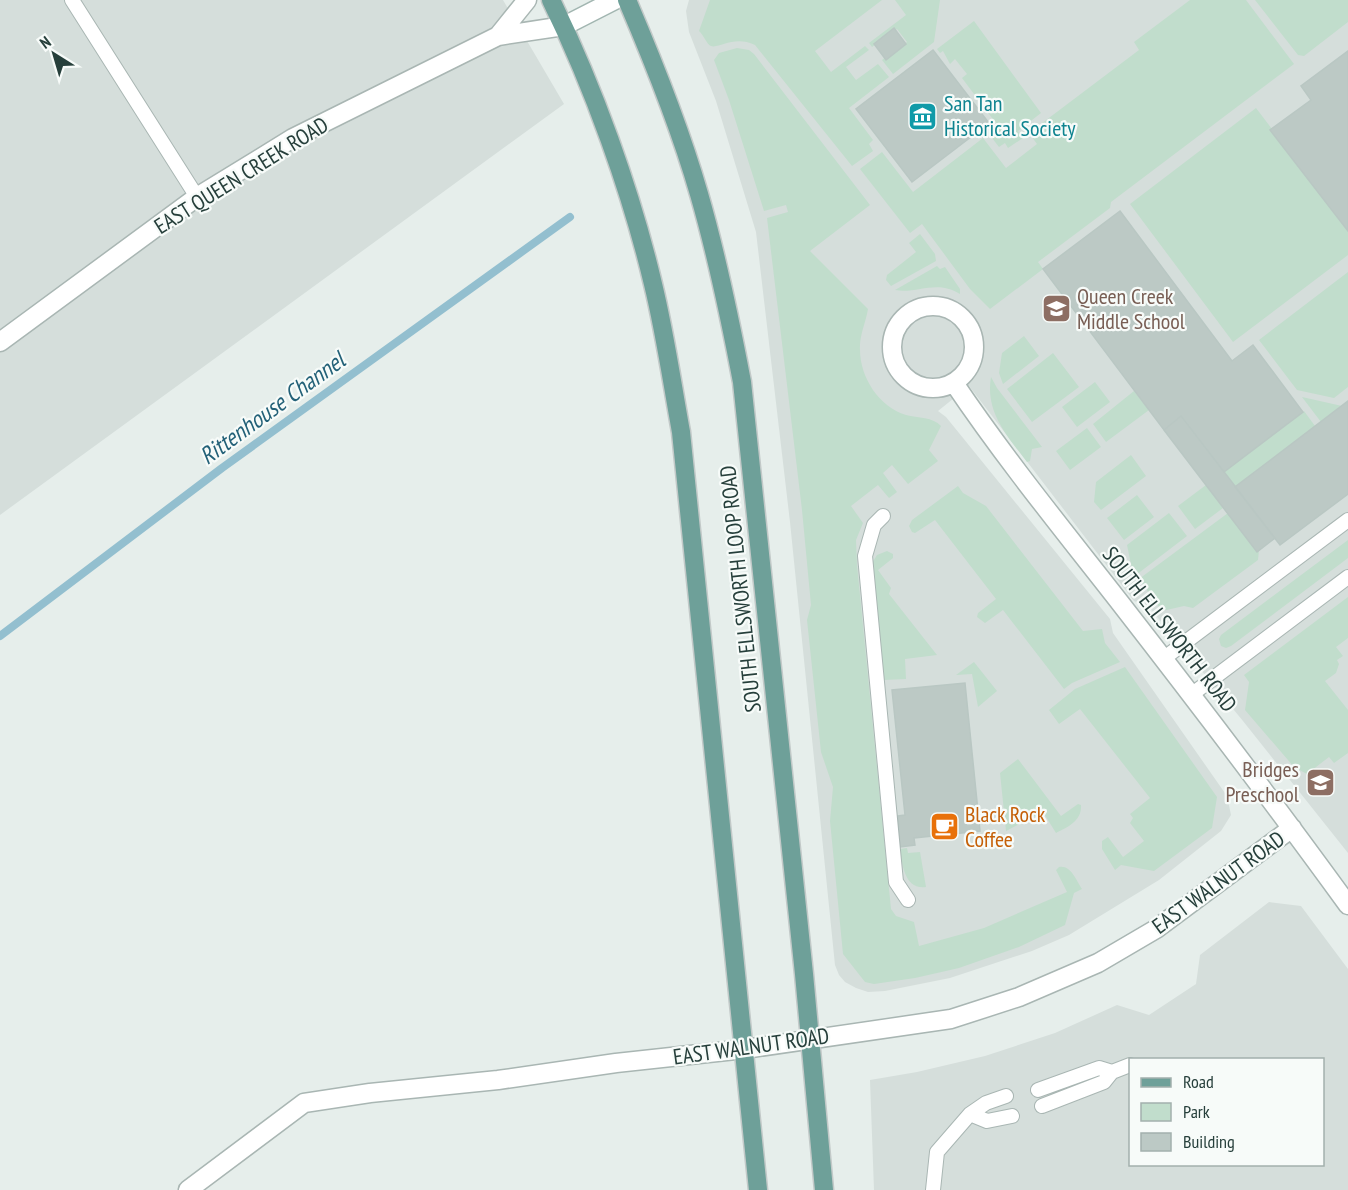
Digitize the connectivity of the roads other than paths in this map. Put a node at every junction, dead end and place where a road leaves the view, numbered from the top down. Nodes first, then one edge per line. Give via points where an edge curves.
1 (72, 0) edge
2 (527, 0) edge
3 (615, 0) edge
4 (627, 0) edge
5 (552, 2) edge
6 (564, 26) junction
7 (498, 36) junction
8 (197, 197) junction
9 (0, 342) edge
10 (954, 383) junction
11 (884, 516) dead end
12 (1348, 520) edge
13 (1348, 577) edge
14 (1163, 659) junction
15 (1191, 695) junction
16 (1292, 828) junction
17 (908, 900) dead end
18 (1348, 905) edge
19 (810, 1038) junction
20 (745, 1049) junction
21 (1129, 1066) edge
22 (1112, 1072) junction
23 (1038, 1089) dead end
24 (1006, 1096) dead end
25 (1042, 1106) dead end
26 (970, 1114) junction
27 (1012, 1116) dead end
28 (188, 1190) edge
29 (758, 1190) edge
30 (824, 1190) edge
31 (933, 1190) edge

1 - 8 lane
2 - 7 street, EAST QUEEN CREEK ROAD
3 - 6 street, EAST QUEEN CREEK ROAD
4 - 19 main road, SOUTH ELLSWORTH LOOP ROAD via 675,119 699,194 742,382
5 - 6 main road, SOUTH ELLSWORTH LOOP ROAD
6 - 7 street, EAST QUEEN CREEK ROAD
6 - 20 main road, SOUTH ELLSWORTH LOOP ROAD via 630,203 667,348 681,432
7 - 8 street, EAST QUEEN CREEK ROAD via 293,138
8 - 9 street, EAST QUEEN CREEK ROAD
10 - 10 street via 972,362 973,333 955,312 928,306 914,310 903,319 892,343 897,368 916,385 942,388
10 - 14 street, SOUTH ELLSWORTH ROAD via 988,434
11 - 17 lane via 874,525 865,556 896,882
12 - 14 lane
13 - 15 lane
14 - 15 street, SOUTH ELLSWORTH ROAD
15 - 16 street, SOUTH ELLSWORTH ROAD
16 - 18 street, SOUTH ELLSWORTH ROAD
16 - 19 street, EAST WALNUT ROAD via 1156,929 1098,963 1019,997 951,1019
19 - 20 street, EAST WALNUT ROAD
19 - 30 main road, SOUTH ELLSWORTH LOOP ROAD
20 - 28 street, EAST WALNUT ROAD via 304,1103
20 - 29 main road, SOUTH ELLSWORTH LOOP ROAD
21 - 22 lane
22 - 23 lane via 1100,1068
22 - 25 lane via 1104,1082
24 - 26 lane
26 - 27 lane via 987,1121
26 - 31 lane via 937,1152

